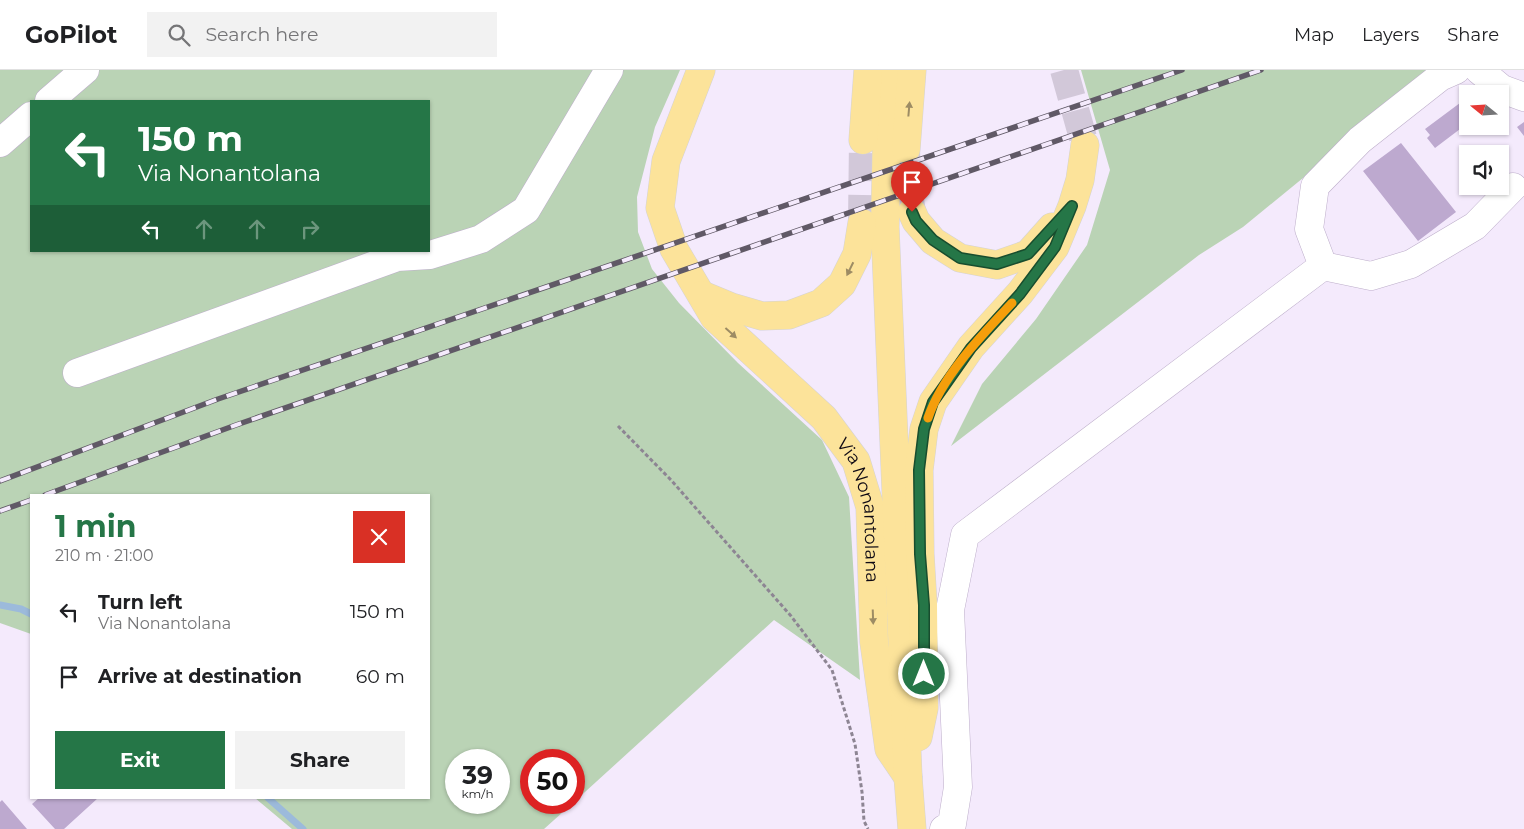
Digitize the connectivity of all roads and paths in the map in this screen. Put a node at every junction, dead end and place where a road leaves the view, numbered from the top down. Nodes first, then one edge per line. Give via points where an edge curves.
1 (85, 70) edge
2 (609, 70) edge
3 (868, 70) edge
4 (890, 70) edge
5 (912, 70) edge
6 (1456, 70) edge
7 (1479, 70) edge
8 (701, 73) edge
9 (1524, 97) edge
10 (50, 100) edge
11 (30, 117) edge
12 (863, 140) tunnel mouth
13 (0, 144) edge
14 (1085, 146) tunnel mouth
15 (906, 149) tunnel mouth
16 (1513, 186) dead end
17 (1072, 206) junction
18 (912, 212) tunnel mouth
19 (873, 225) junction
20 (1323, 266) junction
21 (702, 295) junction
22 (77, 373) dead end
23 (618, 426) dead end
24 (908, 777) junction
25 (868, 829) edge
26 (912, 829) edge
27 (944, 829) edge

1 - 10 street
2 - 22 street via 526,210 480,239 430,255 397,257
3 - 12 main road
4 - 19 main road via 887,124
15 -> 5 main road
6 - 20 street via 1440,77 1360,140 1315,186 1309,229
7 - 9 street via 1502,89
8 - 21 main road, Via Nonantolana via 666,161 660,208 674,249
11 - 13 street
14 - 17 main road, Via Nonantolana
16 - 20 street via 1475,226 1411,264 1371,276
17 - 18 main road, Via Nonantolana via 1028,254 997,264 960,258 933,240
17 - 24 main road, Via Nonantolana via 1055,247 1020,294 971,348 933,402 924,429 919,470 924,708
19 -> 21 main road via 842,284 821,303 789,315 762,316
19 - 24 main road, Via Nonantolana
20 - 27 street via 965,535 950,610 958,788 952,824
21 -> 24 main road, Via Nonantolana via 714,317 824,418 856,461 870,507 874,642 889,749
23 - 25 path via 671,480 791,616 832,670 855,744 864,821
24 - 26 main road, Via Nonantolana

